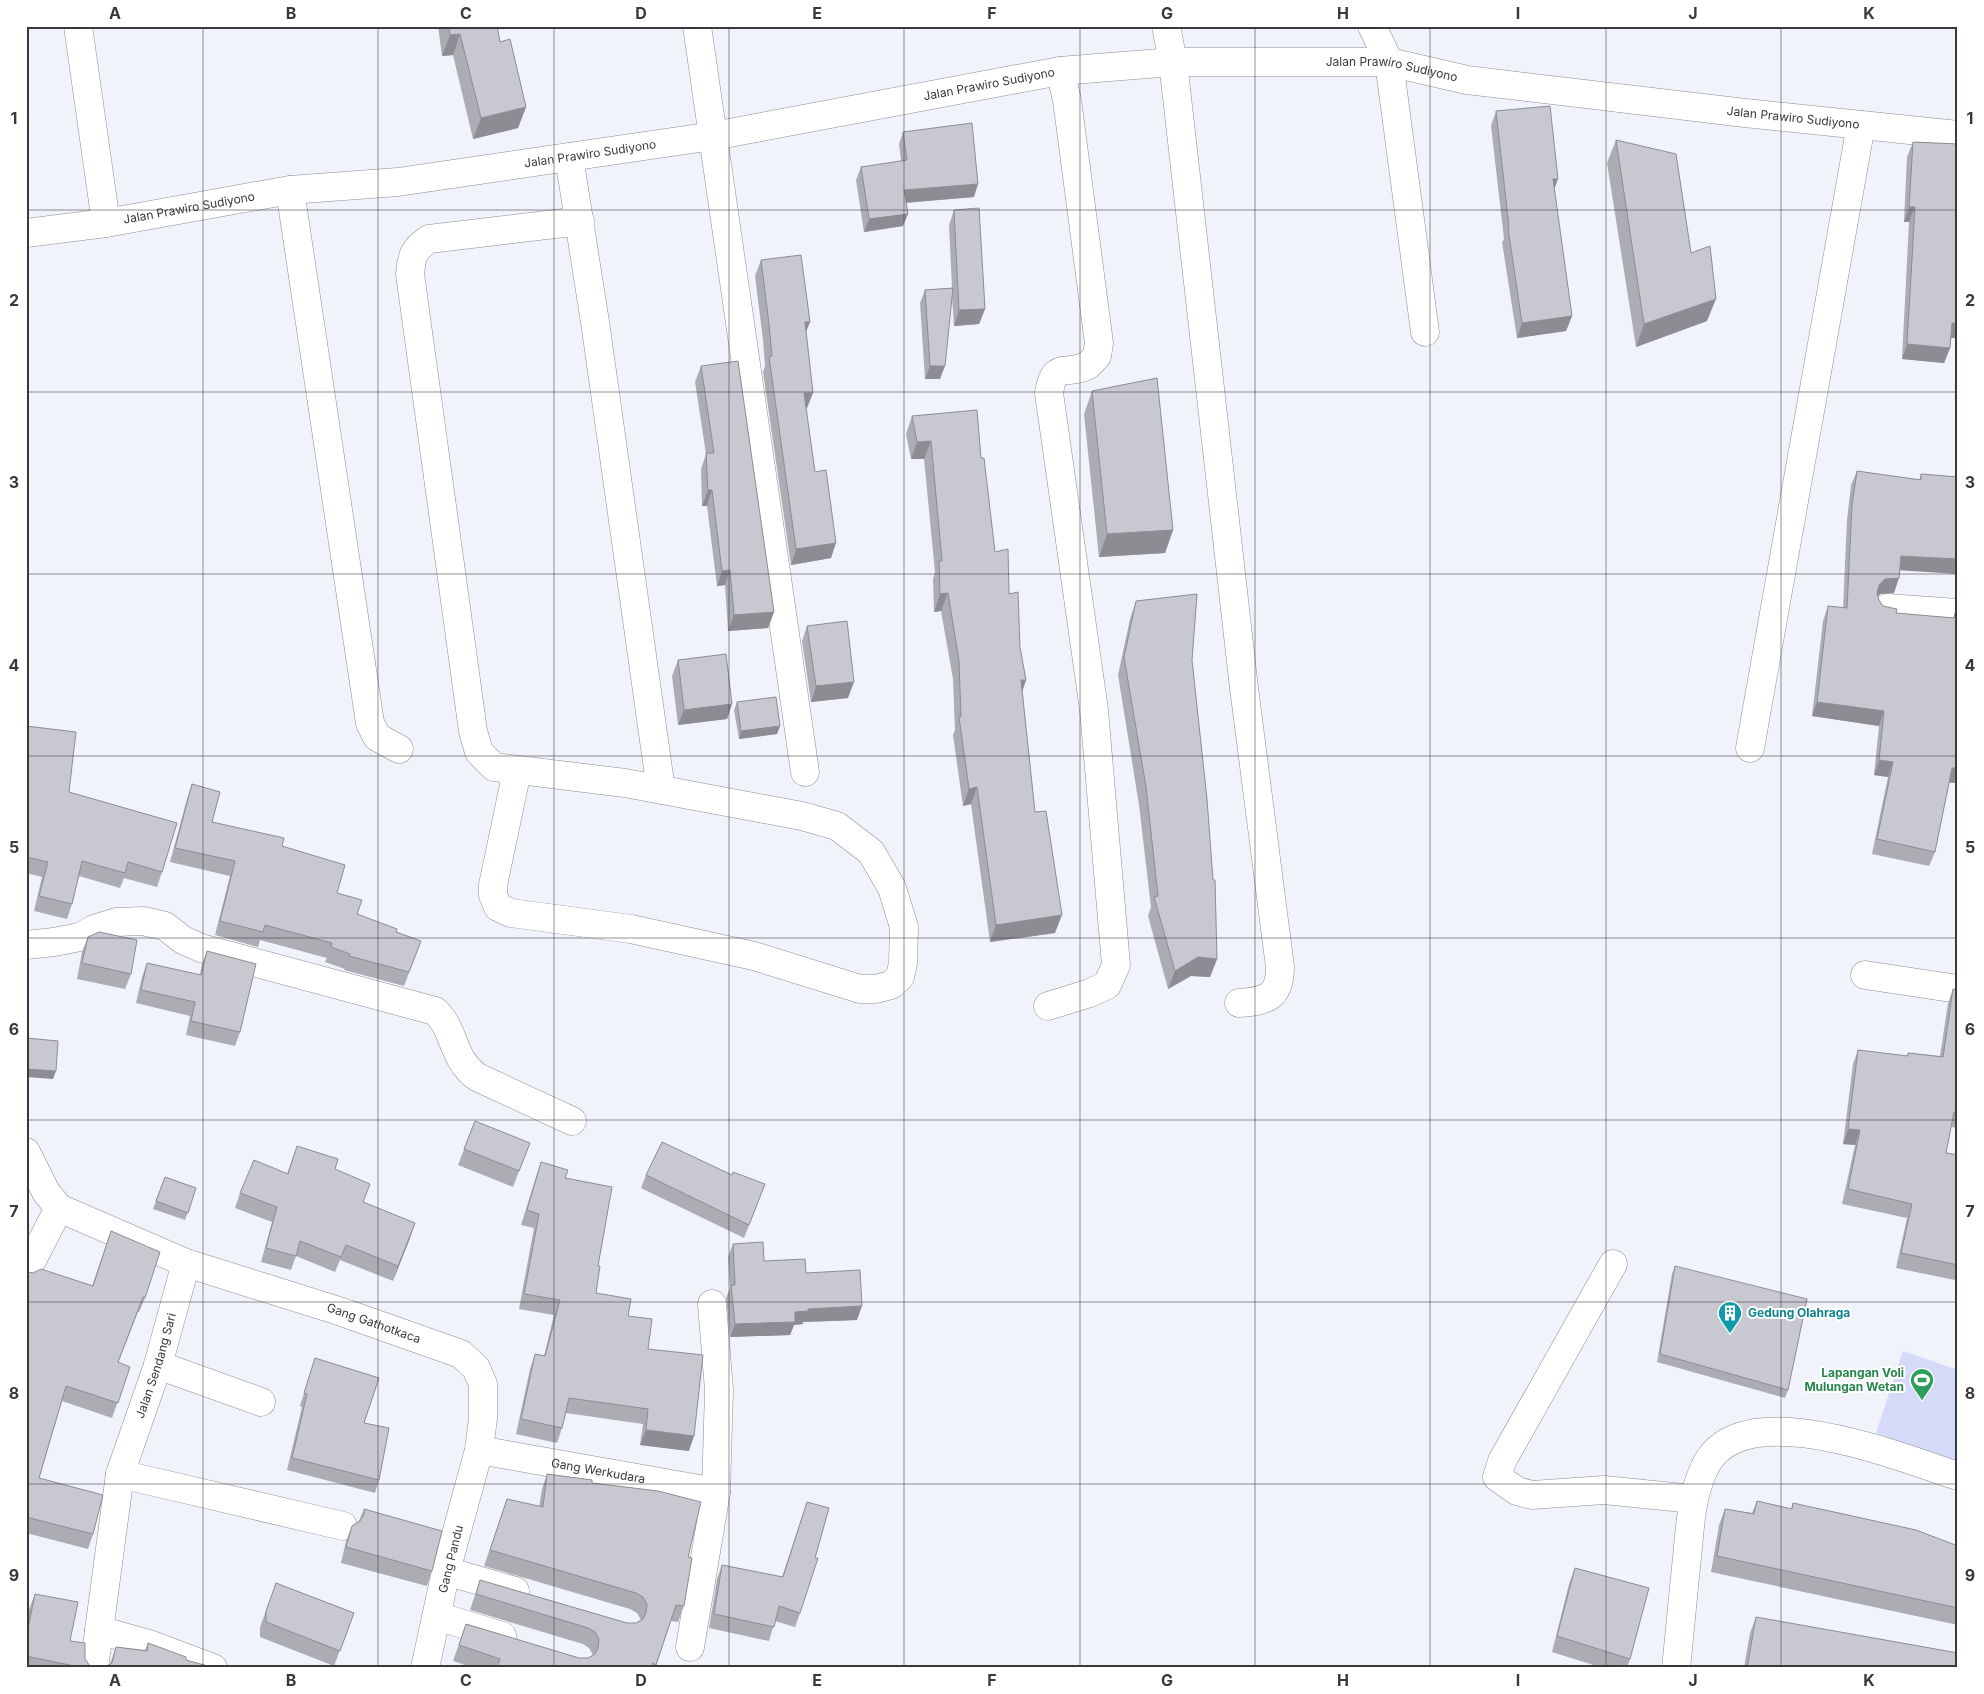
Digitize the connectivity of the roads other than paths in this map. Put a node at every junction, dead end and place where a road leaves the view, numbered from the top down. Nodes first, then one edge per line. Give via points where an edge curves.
1 (78, 26) edge
2 (698, 26) edge
3 (1166, 26) edge
4 (1372, 26) edge
5 (1173, 62) junction
6 (1389, 62) junction
7 (1060, 71) junction
8 (1861, 125) junction
9 (1958, 135) edge
10 (713, 136) junction
11 (569, 157) junction
12 (290, 190) junction
13 (580, 222) junction
14 (106, 224) junction
15 (26, 233) edge
16 (1425, 332) dead end
17 (1887, 608) edge
18 (1958, 613) edge
19 (1750, 748) dead end
20 (399, 749) dead end
21 (517, 771) junction
22 (805, 772) dead end
23 (661, 790) junction
24 (26, 945) edge
25 (1865, 975) dead end
26 (1958, 989) edge
27 (1239, 1004) dead end
28 (1048, 1006) dead end
29 (572, 1121) dead end
30 (26, 1152) edge
31 (59, 1208) junction
32 (186, 1263) junction
33 (1613, 1264) dead end
34 (26, 1272) edge
35 (712, 1304) dead end
36 (158, 1365) junction
37 (261, 1402) dead end
38 (480, 1450) junction
39 (120, 1474) junction
40 (1958, 1476) edge
41 (716, 1492) junction
42 (1693, 1499) junction
43 (343, 1526) dead end
44 (446, 1571) junction
45 (541, 1599) edge
46 (437, 1616) junction
47 (99, 1630) junction
48 (521, 1642) edge
49 (690, 1647) dead end
50 (94, 1668) edge
51 (213, 1668) edge
52 (425, 1668) edge
53 (1676, 1668) edge

1 - 14 street
2 - 10 street
3 - 5 street
4 - 6 street
5 - 6 street, Jalan Prawiro Sudiyono
5 - 7 street, Jalan Prawiro Sudiyono
5 - 27 street via 1244,688 1280,967 1277,988 1270,997
6 - 8 street, Jalan Prawiro Sudiyono via 1467,80
6 - 16 street
7 - 10 street, Jalan Prawiro Sudiyono
7 - 28 street via 1067,100 1099,342 1097,356 1087,366 1059,371 1051,379 1049,393 1094,710 1116,964 1107,985
8 - 9 street, Jalan Prawiro Sudiyono
8 - 19 street
10 - 11 street, Jalan Prawiro Sudiyono
10 - 22 street
11 - 12 street, Jalan Prawiro Sudiyono via 398,182
11 - 13 street
12 - 14 street, Jalan Prawiro Sudiyono
12 - 20 street via 370,723 377,737
13 - 21 street via 429,239 418,247 412,258 410,274 473,731 479,752 494,767
13 - 23 street
14 - 15 street, Jalan Prawiro Sudiyono
17 - 18 street
21 - 23 street
21 - 23 street via 493,885 498,907 511,913 631,929 754,956 860,989 891,985 900,977 904,927 892,888 871,852 837,826 802,816
24 - 29 street via 80,937 116,922 144,921 166,926 183,940 201,948 435,1011 443,1018 466,1069
25 - 26 street
30 - 31 street via 46,1192
31 - 32 street
31 - 34 street
32 - 36 street, Jalan Sendang Sari
32 - 38 street, Gang Gathotkaca via 461,1354 476,1368 483,1384
33 - 42 street via 1502,1461 1497,1477 1517,1491 1532,1495 1604,1490
35 - 41 street via 719,1390
36 - 37 street
36 - 39 street, Jalan Sendang Sari
38 - 41 street, Gang Werkudara
38 - 44 street, Gang Pandu
39 - 43 street
39 - 47 street, Jalan Sendang Sari
40 - 42 street via 1840,1439 1800,1432 1772,1432 1745,1435 1720,1447 1704,1467
41 - 49 street
42 - 53 street
44 - 45 street
44 - 46 street, Gang Pandu
46 - 48 street
46 - 52 street, Gang Pandu
47 - 50 street, Jalan Sendang Sari
47 - 51 street via 152,1645

